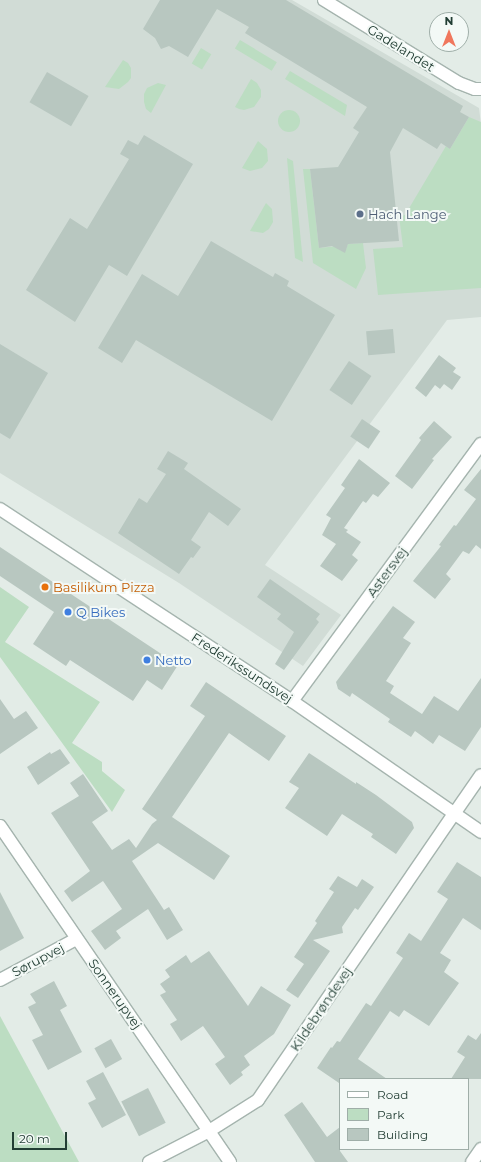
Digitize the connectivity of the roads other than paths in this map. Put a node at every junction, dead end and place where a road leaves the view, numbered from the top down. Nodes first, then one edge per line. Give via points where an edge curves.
1 (324, 0) edge
2 (481, 89) edge
3 (481, 444) edge
4 (0, 510) edge
5 (292, 701) junction
6 (481, 775) edge
7 (454, 814) junction
8 (0, 826) edge
9 (481, 832) edge
10 (76, 939) junction
11 (0, 980) edge
12 (209, 1131) junction
13 (481, 1149) edge
14 (149, 1162) edge
15 (230, 1162) edge
16 (472, 1162) edge

1 - 2 street, Gadelandet via 459,83
3 - 5 street, Astersvej
4 - 5 street, Frederikssundsvej
5 - 7 street, Frederikssundsvej
6 - 7 street, Kildebrøndevej
7 - 9 street, Frederikssundsvej
7 - 12 street, Kildebrøndevej via 258,1100
8 - 10 street, Sonnerupvej
10 - 11 street, Sørupvej
10 - 12 street, Sonnerupvej
12 - 14 street, Kildebrøndevej
12 - 15 street, Sonnerupvej
13 - 16 street

